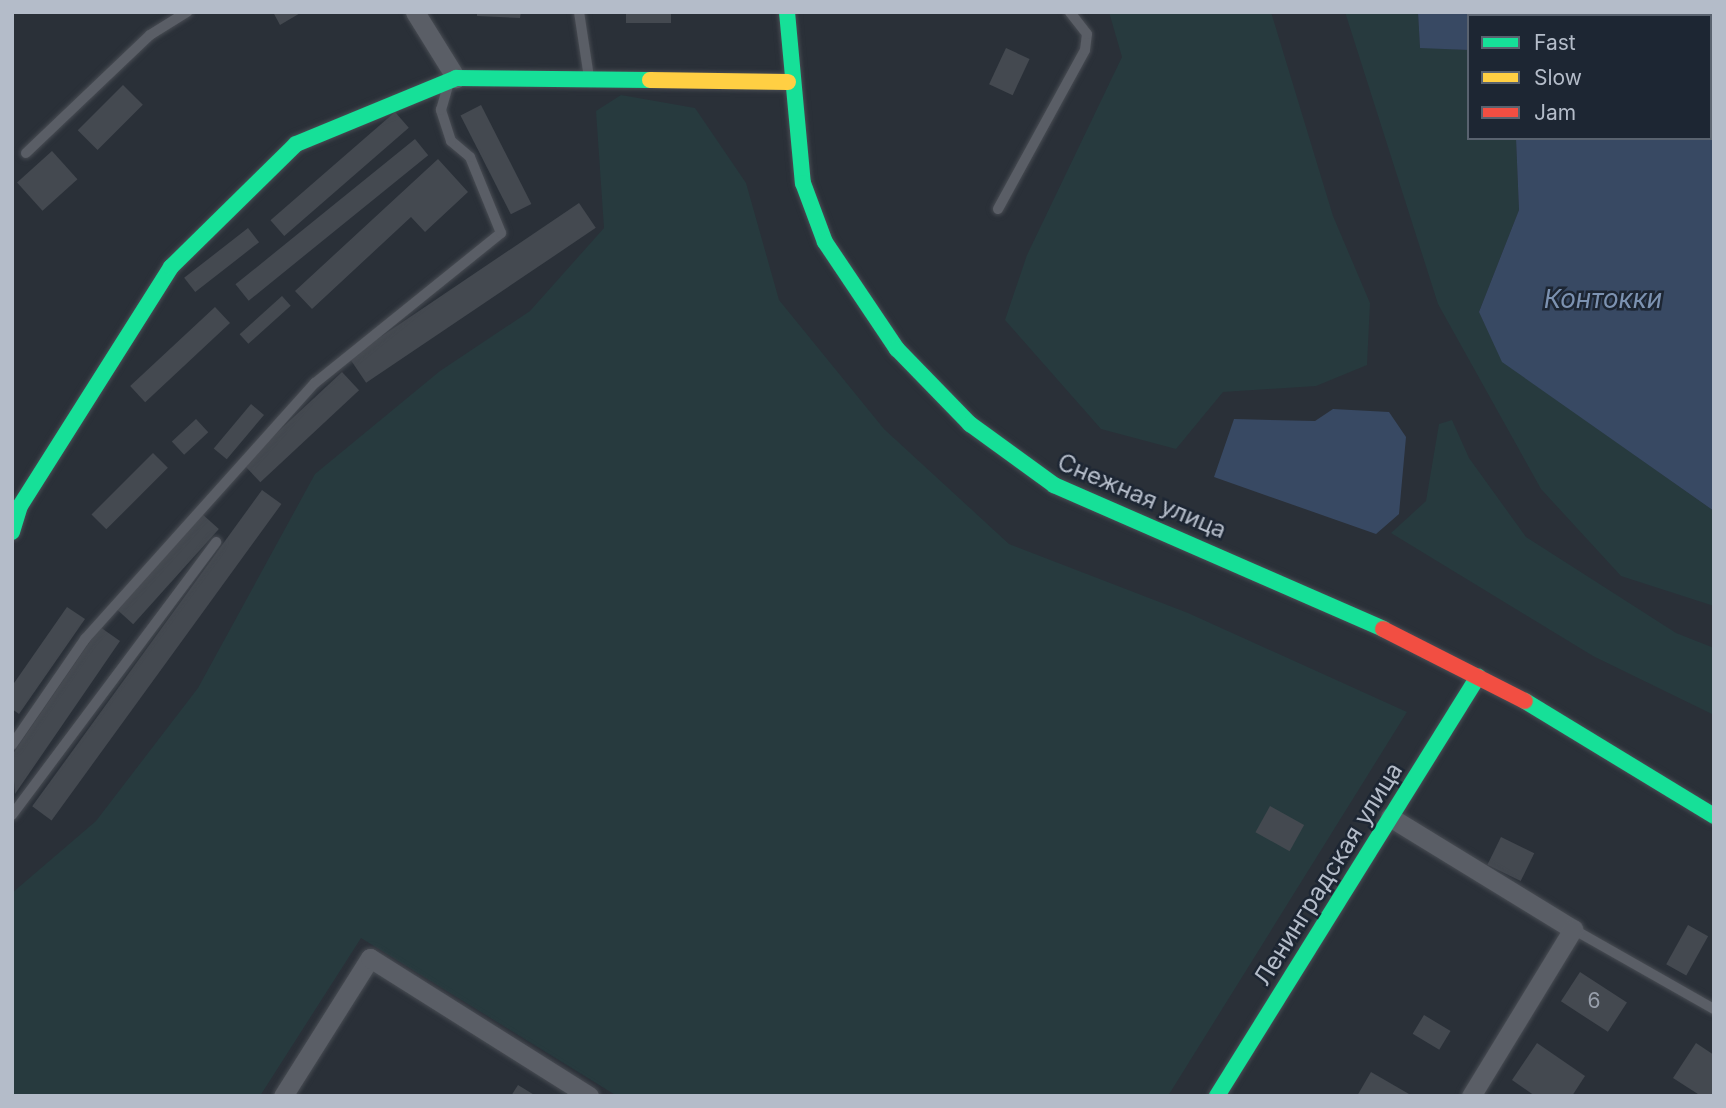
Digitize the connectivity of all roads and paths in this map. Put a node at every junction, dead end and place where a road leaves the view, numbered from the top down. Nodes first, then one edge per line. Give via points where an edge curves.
1 (187, 12) edge
2 (415, 12) edge
3 (579, 12) edge
4 (787, 12) edge
5 (1070, 12) edge
6 (589, 78) junction
7 (452, 80) junction
8 (788, 82) junction
9 (26, 153) dead end
10 (998, 209) dead end
11 (12, 532) edge
12 (216, 541) dead end
13 (1478, 676) junction
14 (12, 746) edge
15 (12, 815) edge
16 (1714, 816) edge
17 (1390, 817) junction
18 (1573, 929) junction
19 (1714, 1009) edge
20 (1477, 1094) edge
21 (283, 1096) edge
22 (589, 1096) edge
23 (1217, 1096) edge

1 - 9 lane via 150,35
2 - 7 street
3 - 6 lane
4 - 8 street, Снежная улица
5 - 10 lane via 1087,34 1085,50
6 - 7 street
6 - 8 street
7 - 11 street via 296,144 171,267 20,506
7 - 14 lane via 441,110 451,141 470,157 501,233 315,383 85,639
8 - 13 street, Снежная улица via 803,183 825,242 867,311 970,424 1054,485 1261,572
12 - 15 lane
13 - 16 street, Снежная улица
13 - 17 street, Ленинградская улица
17 - 18 street
17 - 23 street, Ленинградская улица
18 - 19 lane
18 - 20 street
21 - 22 street via 370,958

